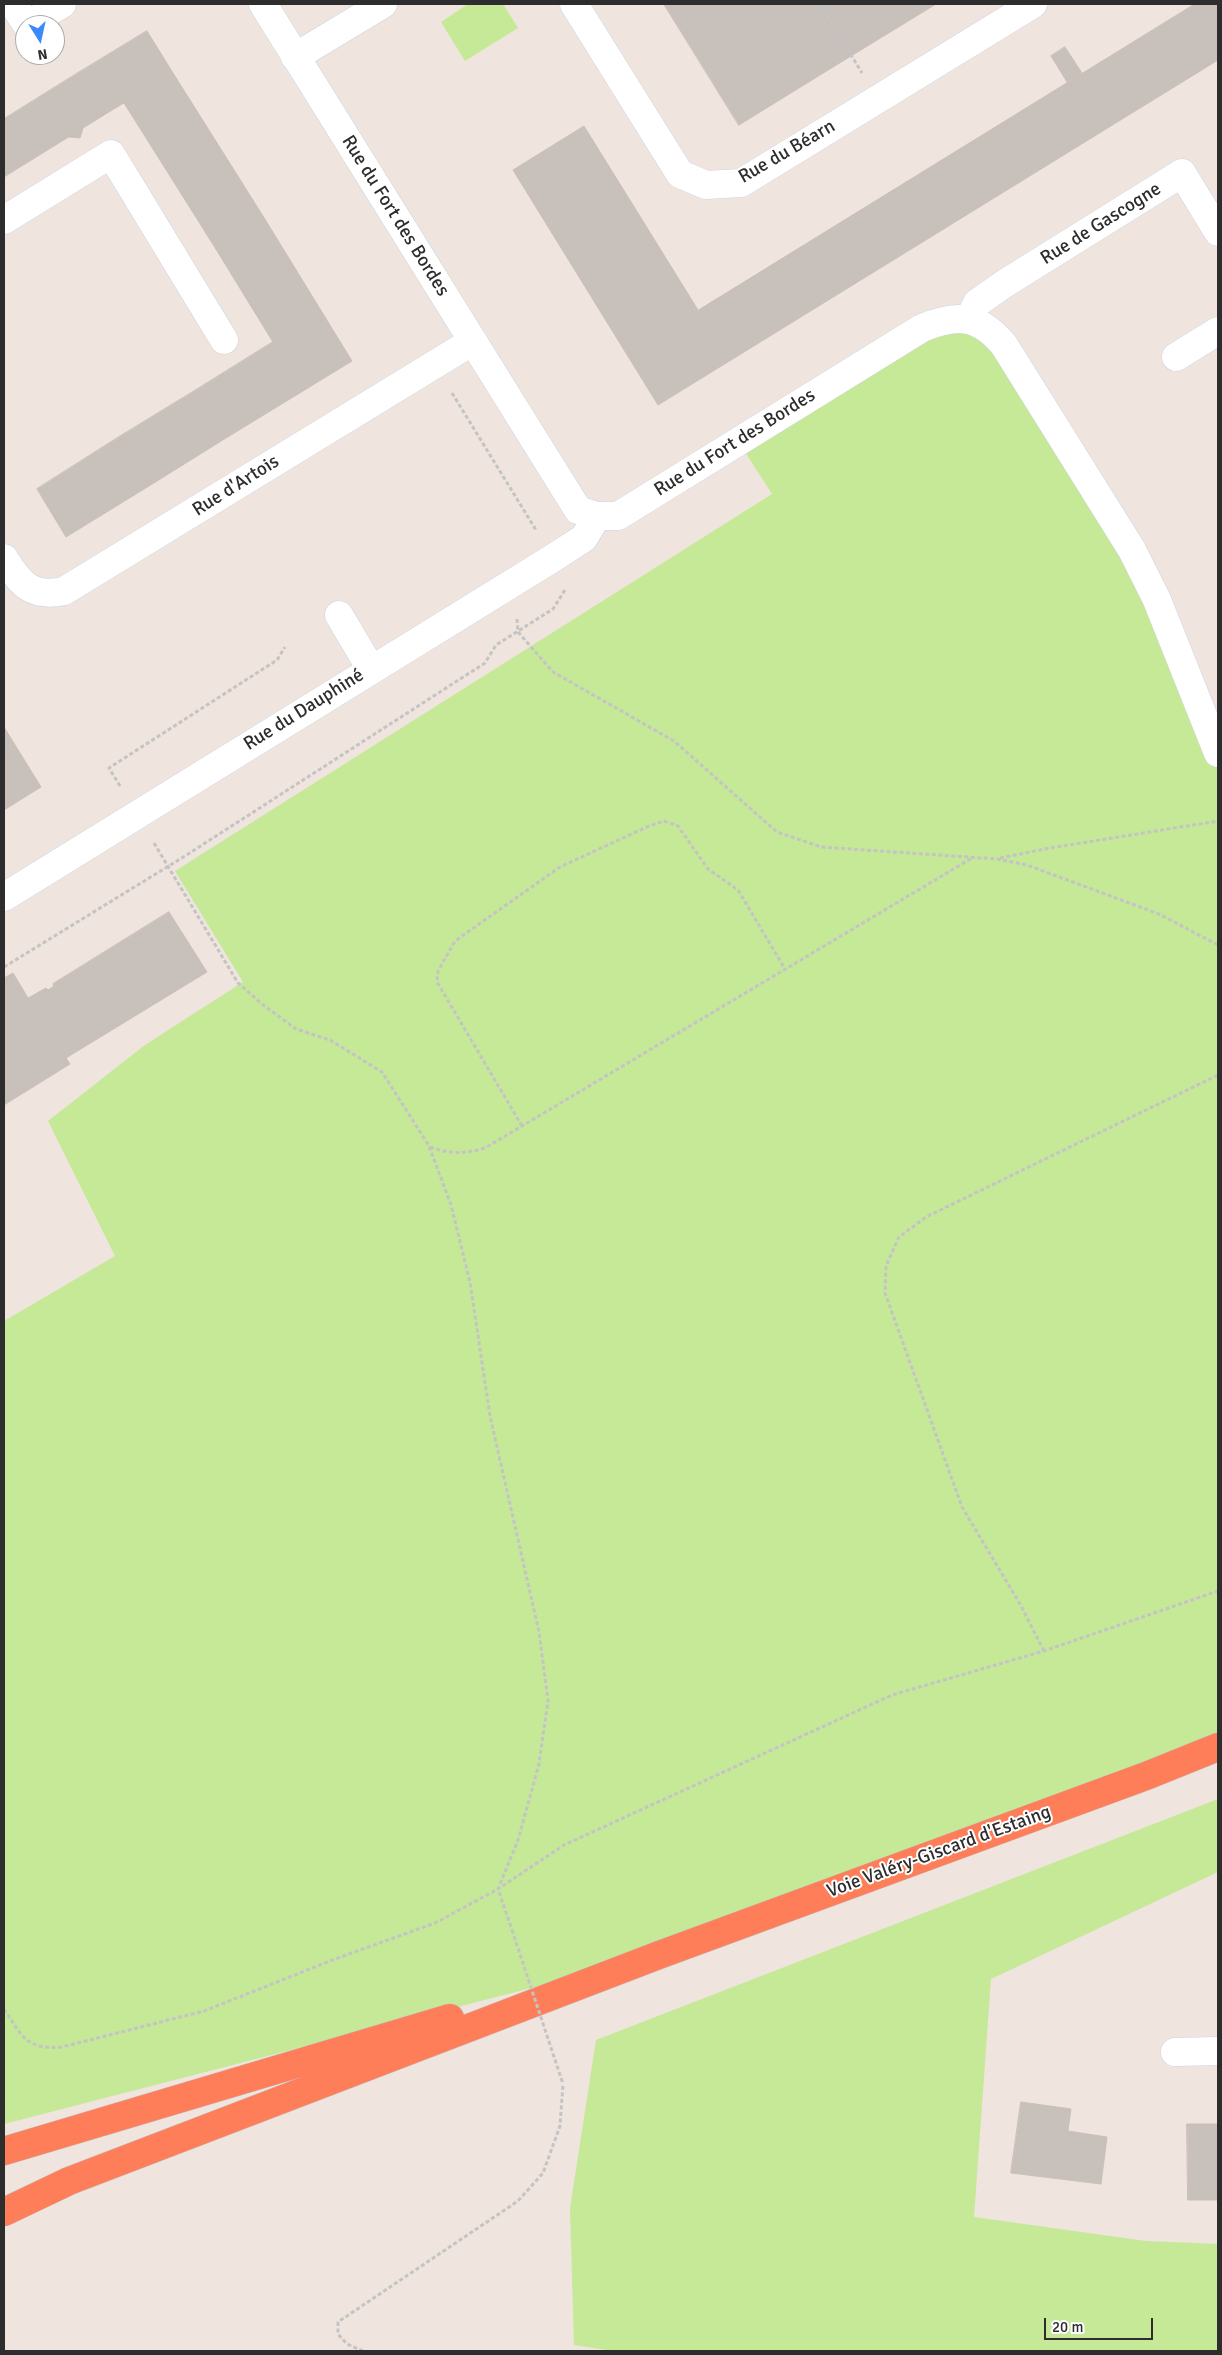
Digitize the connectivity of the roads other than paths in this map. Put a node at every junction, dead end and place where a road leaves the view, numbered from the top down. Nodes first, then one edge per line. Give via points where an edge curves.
1 (13, 4) edge
2 (62, 4) edge
3 (262, 4) edge
4 (383, 4) edge
5 (574, 4) edge
6 (1033, 4) edge
7 (295, 57) junction
8 (4, 220) edge
9 (1218, 232) edge
10 (969, 319) junction
11 (1218, 331) edge
12 (224, 340) dead end
13 (473, 341) junction
14 (1176, 358) dead end
15 (597, 516) junction
16 (4, 558) edge
17 (339, 615) dead end
18 (371, 669) junction
19 (1218, 753) edge
20 (4, 897) edge
21 (1218, 1747) edge
22 (659, 1955) junction
23 (1176, 2052) dead end
24 (1218, 2052) edge
25 (4, 2151) edge
26 (4, 2212) edge

1 - 2 street via 27,25
3 - 7 street, Rue du Fort des Bordes
4 - 7 street
5 - 6 street, Rue du Béarn via 680,174 706,185 741,183
7 - 13 street, Rue du Fort des Bordes
8 - 12 street via 111,154
9 - 10 street, Rue de Gascogne via 1182,173 1004,284 977,303
10 - 15 street, Rue du Fort des Bordes via 946,318 922,328 618,516
10 - 19 street, Rue du Fort des Bordes via 991,330 1004,345 1132,550 1157,600
11 - 14 street
13 - 15 street, Rue du Fort des Bordes via 578,510
13 - 16 street, Rue d'Artois via 64,591 48,595 34,592 14,574
15 - 18 street, Rue du Dauphiné via 584,538
17 - 18 street
18 - 20 street, Rue du Dauphiné
21 - 22 highway, Voie Valéry-Giscard d'Estaing via 1137,1780
22 - 25 highway
22 - 26 highway via 69,2181
23 - 24 street

